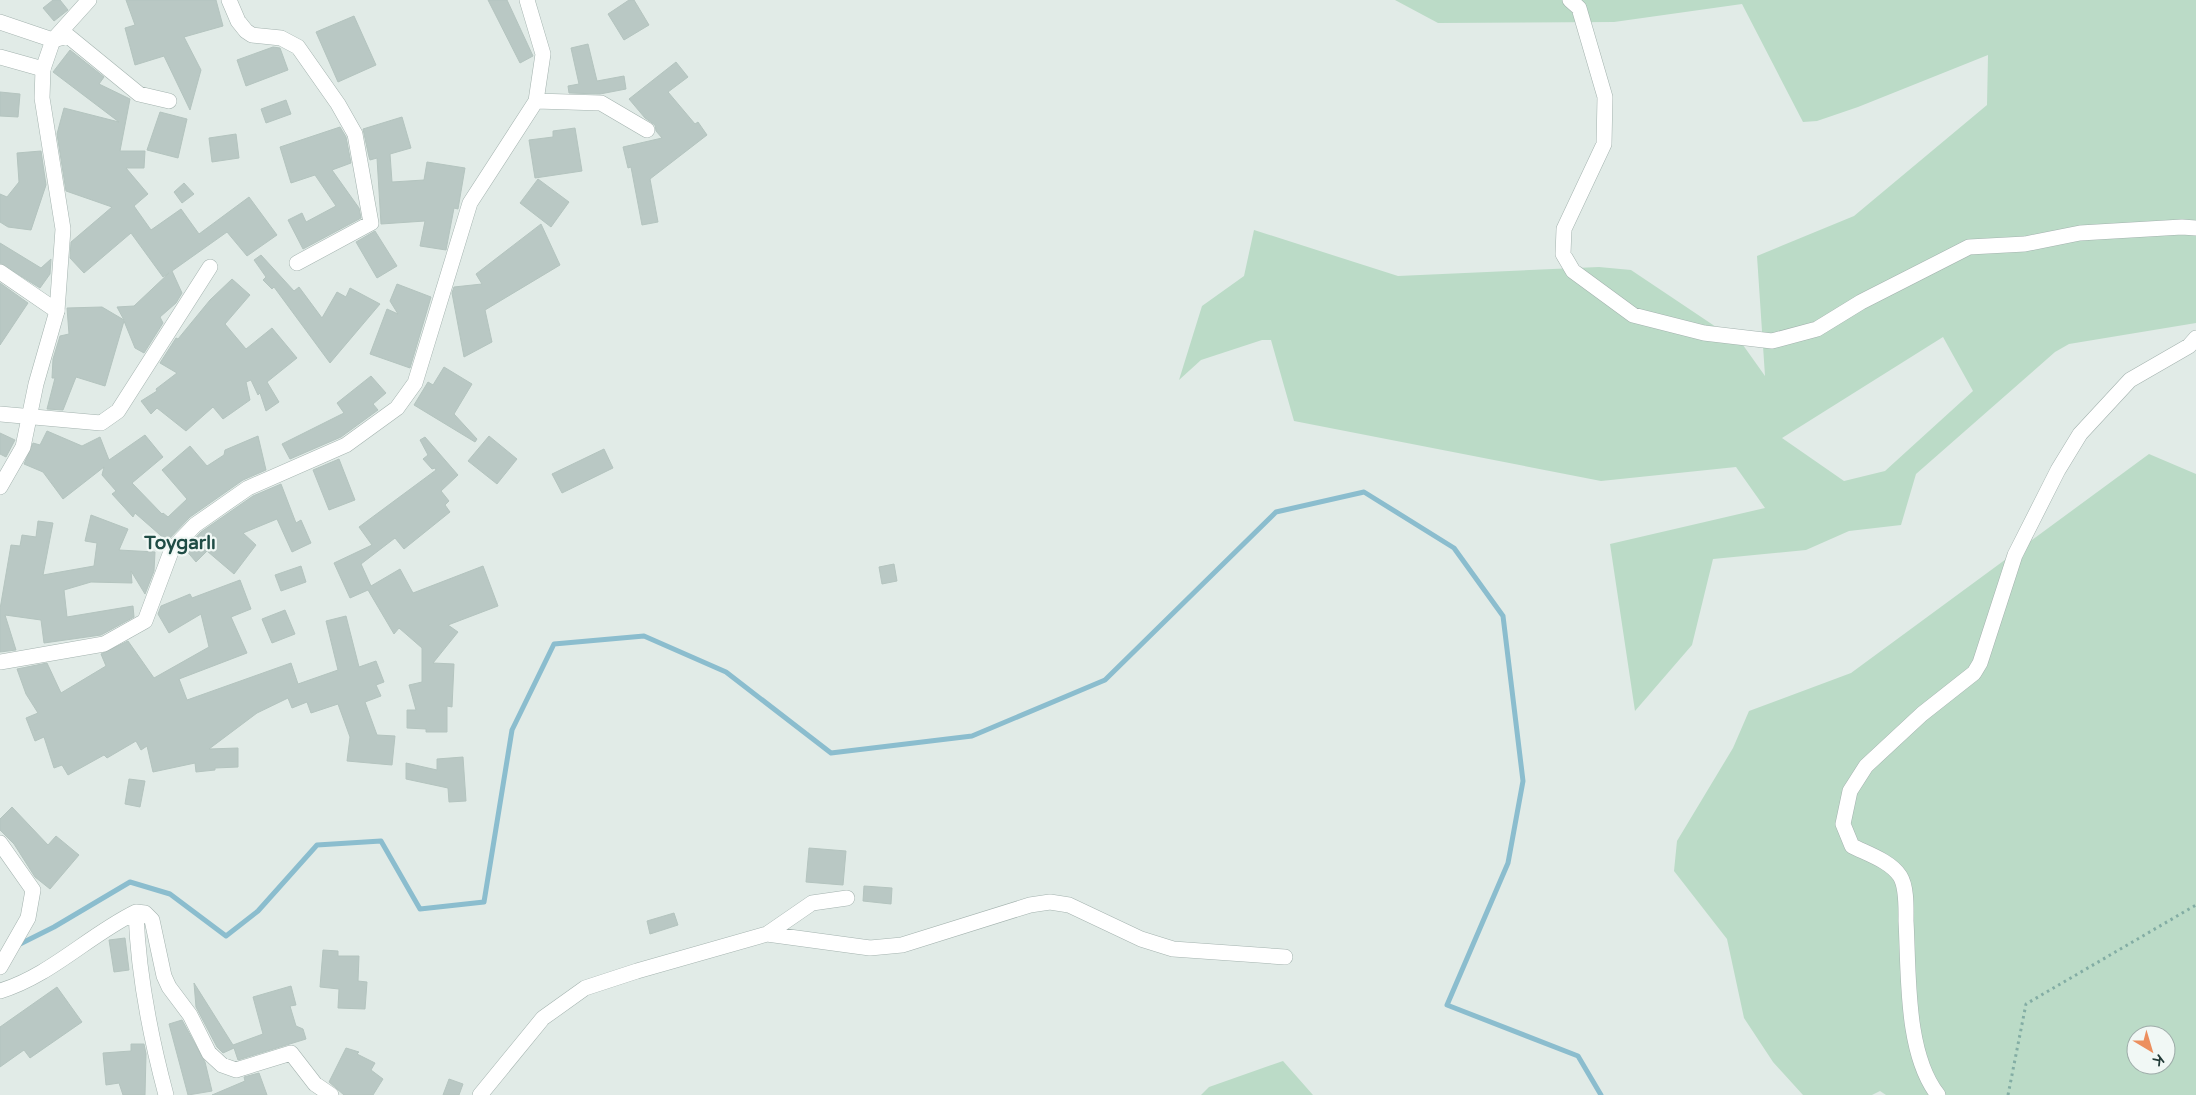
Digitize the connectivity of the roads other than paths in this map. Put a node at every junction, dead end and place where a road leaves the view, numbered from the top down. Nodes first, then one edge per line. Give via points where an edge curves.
1 (89, 0) edge
2 (228, 0) edge
3 (527, 0) edge
4 (1570, 0) edge
5 (0, 22) edge
6 (53, 40) junction
7 (0, 56) edge
8 (43, 69) junction
9 (169, 101) dead end
10 (536, 102) junction
11 (647, 130) dead end
12 (2196, 228) edge
13 (297, 263) dead end
14 (210, 267) dead end
15 (0, 272) edge
16 (57, 311) junction
17 (2196, 338) edge
18 (0, 414) edge
19 (29, 416) junction
20 (0, 487) edge
21 (0, 662) edge
22 (0, 843) edge
23 (847, 898) dead end
24 (136, 912) junction
25 (767, 934) junction
26 (1284, 957) dead end
27 (0, 966) edge
28 (0, 991) edge
29 (166, 1095) edge
30 (331, 1095) edge
31 (480, 1095) edge
32 (1938, 1095) edge

1 - 6 street
2 - 13 street via 246,31 252,35 281,38 298,47 356,134 371,223
3 - 10 street via 543,54
4 - 12 street via 1579,8 1606,97 1604,144 1564,229 1563,254 1573,271 1633,315 1704,333 1772,341 1817,328 1969,246 2025,244 2080,233
5 - 6 street
6 - 8 street
6 - 9 street via 68,36 139,94
7 - 8 street
8 - 16 street via 42,98 63,229
10 - 11 street via 601,103
10 - 21 street via 470,203 416,383 397,408 346,445 248,488 195,525 172,549 145,621 104,644
14 - 19 street via 118,411 100,423
15 - 16 street
16 - 19 street
17 - 32 street via 2189,346 2130,380 2080,434 2015,555 1974,673 1922,714 1866,766 1850,791 1842,824 1852,846 1887,863 1900,877 1905,900 1913,1036 1931,1086
18 - 19 street
19 - 20 street via 23,447
22 - 27 street via 33,890 28,918
23 - 25 street via 812,903
24 - 28 street via 21,985
24 - 29 street via 138,956
24 - 30 street via 152,920 164,976 190,1015 209,1053 222,1065 236,1070 291,1053 315,1084
25 - 26 street via 870,948 902,946 1030,905 1050,902 1069,905 1141,939 1173,949
25 - 31 street via 585,988 543,1018

